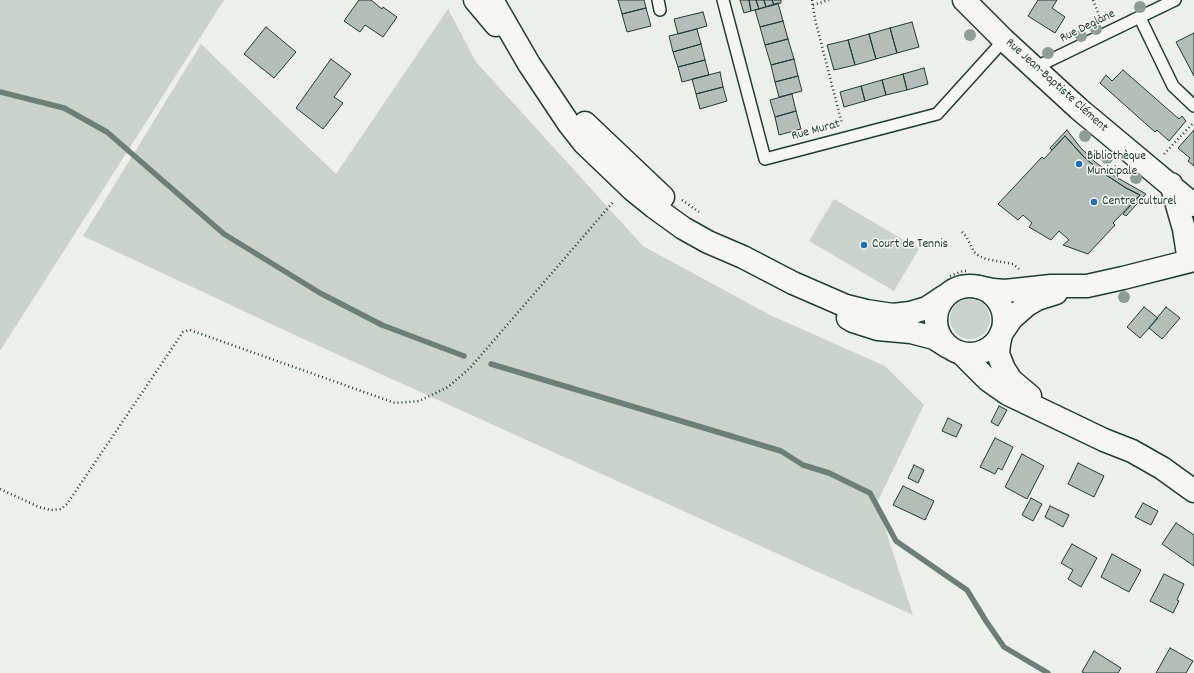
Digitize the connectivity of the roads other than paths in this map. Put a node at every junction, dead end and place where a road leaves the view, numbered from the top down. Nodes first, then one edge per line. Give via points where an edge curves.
1 (475, 0) edge
2 (492, 0) edge
3 (723, 0) edge
4 (964, 0) edge
5 (1175, 0) edge
6 (1140, 18) junction
7 (1004, 40) junction
8 (1034, 68) junction
9 (534, 72) junction
10 (1194, 106) edge
11 (1171, 184) junction
12 (1194, 205) edge
13 (743, 257) junction
14 (1191, 260) edge
15 (974, 279) junction
16 (793, 283) junction
17 (1086, 286) junction
18 (945, 287) junction
19 (1001, 334) junction
20 (955, 350) junction
21 (1060, 418) junction
22 (1194, 492) edge

1 - 9 main road
2 - 9 main road
3 - 7 lane, Rue Murat via 765,159 937,114
4 - 7 main road, Rue Jean-Baptiste Clément
5 - 6 lane, Rue Deglane
6 - 8 lane, Rue Deglane
6 - 10 lane via 1173,86
7 - 8 main road, Rue Jean-Baptiste Clément
8 - 11 main road, Rue Jean-Baptiste Clément via 1079,109
9 - 13 main road via 650,185 711,236
9 - 13 main road via 584,144 627,185 683,228
11 - 12 main road, Rue Jean-Baptiste Clément
11 - 14 main road
13 - 16 main road
14 - 17 main road
15 - 17 main road via 993,290 1005,291 1051,286
15 - 18 main road via 966,286 955,289
15 - 19 main road via 996,298 1001,306 1004,316
16 - 18 main road via 846,306 893,315 920,311 936,303
16 - 20 main road via 854,321 878,329 934,338
17 - 19 main road via 1037,299 1012,318
18 - 20 main road via 936,320 939,335
19 - 20 main road via 996,342 976,354
19 - 21 main road via 998,354 1011,380
20 - 21 main road via 995,385
21 - 22 main road via 1132,451 1162,468

